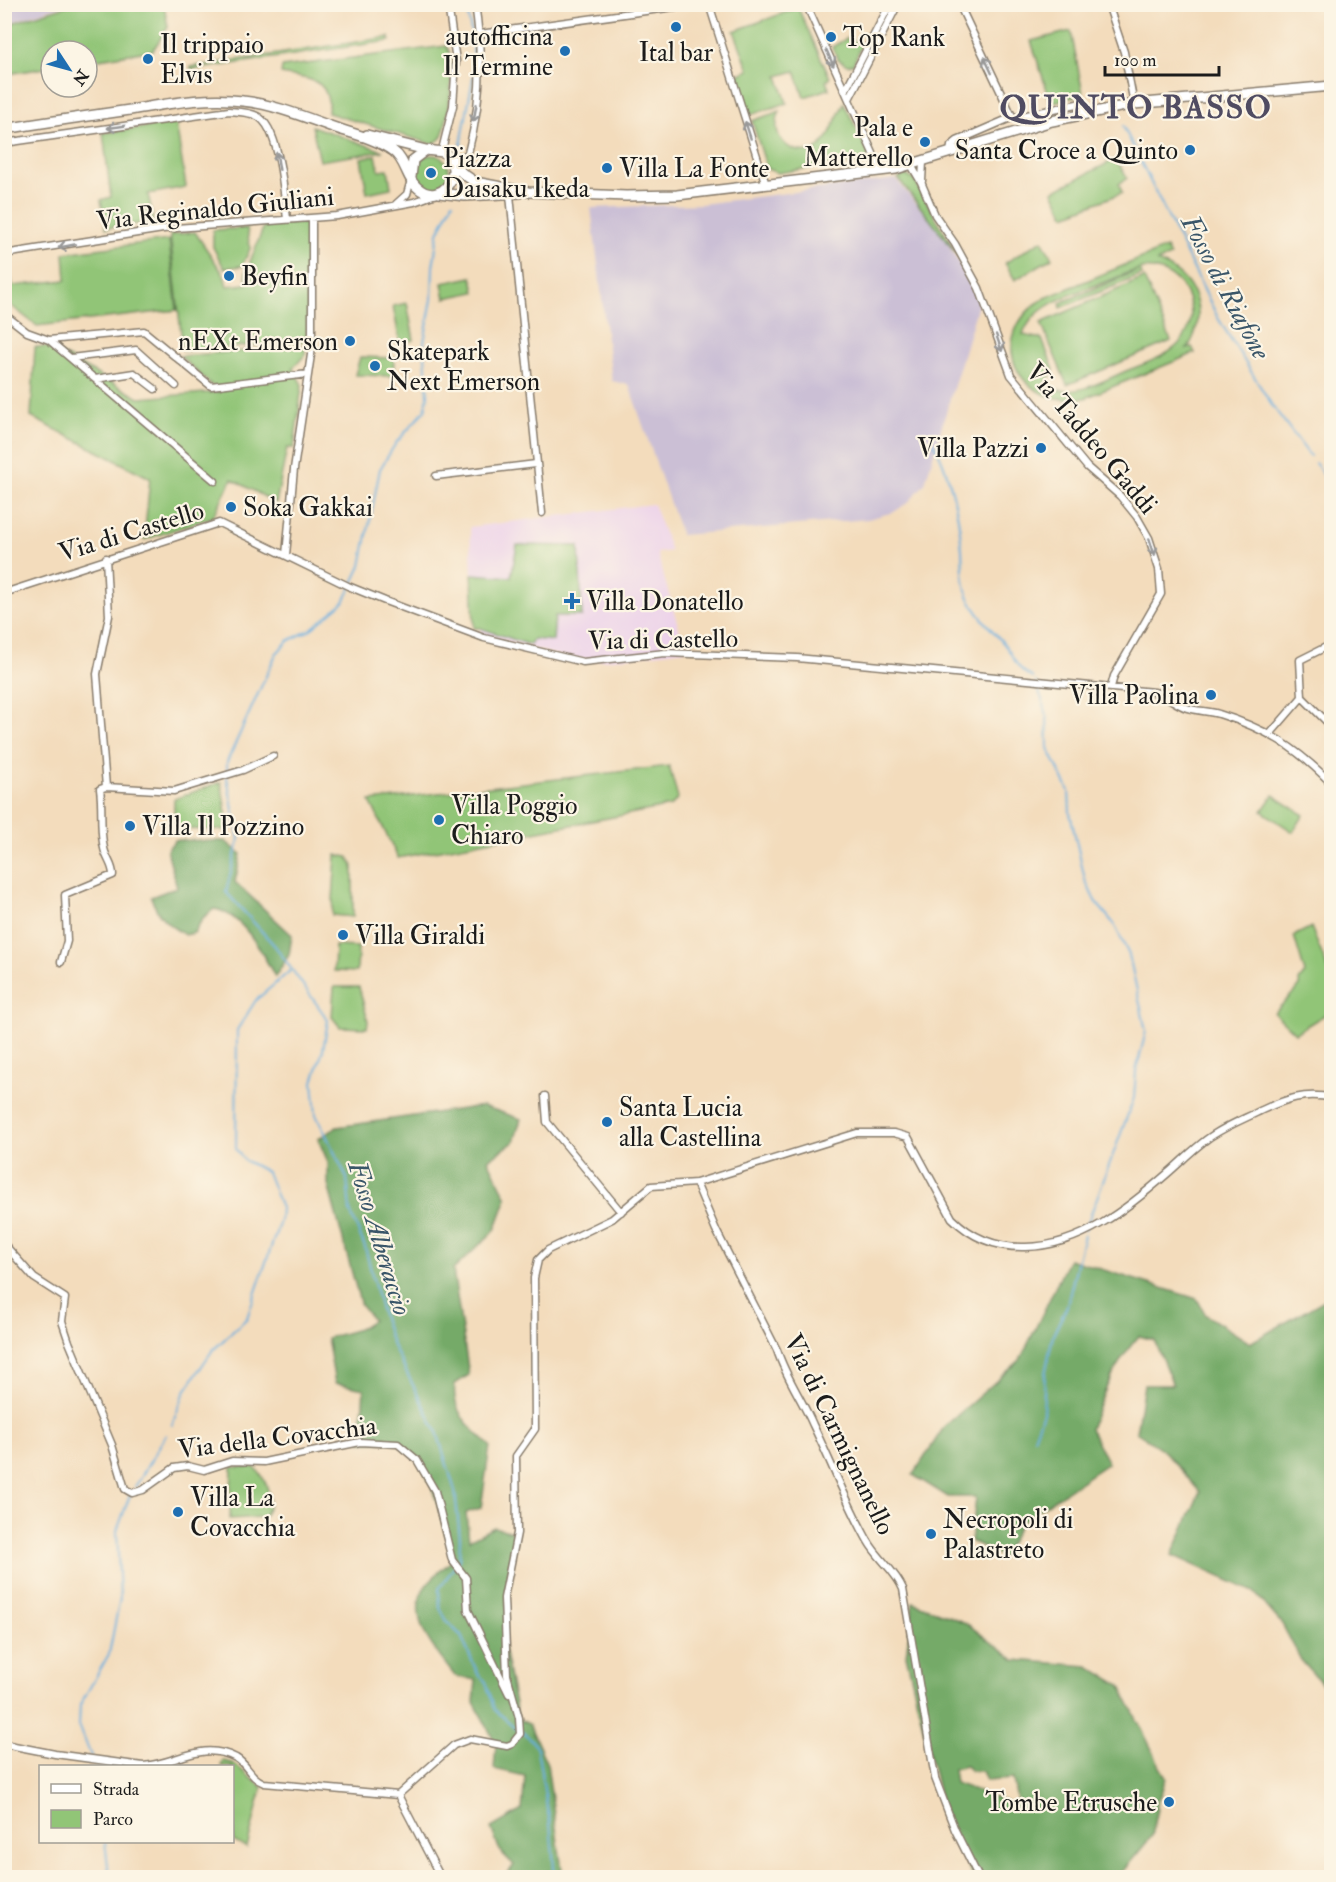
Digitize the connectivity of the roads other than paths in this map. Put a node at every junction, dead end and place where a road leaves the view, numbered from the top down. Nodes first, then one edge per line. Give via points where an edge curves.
1 (448, 4) edge
2 (475, 4) edge
3 (696, 4) edge
4 (709, 4) edge
5 (806, 4) edge
6 (890, 4) edge
7 (898, 4) edge
8 (959, 4) edge
9 (1108, 4) edge
10 (667, 6) edge
11 (480, 34) junction
12 (1332, 87) edge
13 (845, 91) junction
14 (849, 99) junction
15 (1134, 104) junction
16 (1085, 114) junction
17 (1013, 118) junction
18 (5, 129) edge
19 (354, 134) junction
20 (4, 143) edge
21 (426, 150) junction
22 (950, 153) junction
23 (448, 156) junction
24 (923, 162) junction
25 (911, 165) junction
26 (881, 171) junction
27 (411, 177) junction
28 (921, 182) junction
29 (766, 185) junction
30 (528, 192) junction
31 (436, 193) junction
32 (510, 195) junction
33 (393, 205) junction
34 (312, 218) junction
35 (287, 219) junction
36 (4, 255) edge
37 (4, 315) edge
38 (49, 340) junction
39 (71, 358) junction
40 (308, 375) junction
41 (95, 379) junction
42 (176, 386) dead end
43 (155, 388) dead end
44 (536, 464) junction
45 (436, 476) dead end
46 (215, 481) dead end
47 (542, 513) dead end
48 (286, 555) junction
49 (106, 558) junction
50 (4, 593) edge
51 (1332, 644) edge
52 (1111, 687) junction
53 (1302, 697) junction
54 (1332, 727) edge
55 (1271, 733) junction
56 (273, 756) dead end
57 (1331, 783) edge
58 (106, 787) junction
59 (1332, 790) edge
60 (61, 962) dead end
61 (545, 1096) dead end
62 (1332, 1098) edge
63 (696, 1182) junction
64 (621, 1212) junction
65 (4, 1244) edge
66 (515, 1703) junction
67 (4, 1744) edge
68 (136, 1765) edge
69 (158, 1765) edge
70 (398, 1795) junction
71 (441, 1878) edge
72 (979, 1878) edge

1 - 23 street via 456,61 453,106 443,146
2 - 11 street
3 - 10 street
29 -> 4 street
5 -> 13 street
6 - 13 street
7 - 14 street
17 -> 8 street
9 - 15 street via 1124,52
10 - 11 street
11 -> 23 street via 479,85 469,151 460,159
12 - 15 main road
13 - 14 street
14 - 26 street
15 - 16 main road
16 - 17 street via 1077,104
16 - 22 main road
17 - 22 street via 957,141
18 - 19 main road via 218,99 264,104
19 - 21 main road
19 - 27 main road via 395,153
35 -> 20 street via 274,142 266,123 255,115 229,111
21 - 23 main road
21 - 27 main road via 413,160
22 - 24 main road
23 - 30 main road via 475,182
23 - 31 main road via 454,169 452,180
24 - 25 main road
24 - 28 street, Via Taddeo Gaddi
25 - 26 main road
25 - 28 street, Via Taddeo Gaddi
26 - 29 main road
27 - 31 main road via 419,189
27 - 33 street via 407,194
28 -> 52 street, Via Taddeo Gaddi via 935,215 979,288 1011,375 1087,467 1130,507 1149,538 1161,579 1161,594
29 - 30 main road via 664,196
30 - 32 main road
31 - 32 main road
31 - 33 street, Via Reginaldo Giuliani
32 - 44 street
33 - 34 street, Via Reginaldo Giuliani
34 - 35 street, Via Reginaldo Giuliani
34 - 40 street via 312,348
35 -> 36 street, Via Reginaldo Giuliani via 163,229
37 - 38 street via 27,332
38 - 39 street
38 - 40 street via 144,331 211,386
39 - 41 street
39 - 42 street via 136,350
40 - 48 street
41 - 43 street via 134,373
41 - 46 street
44 - 45 street
44 - 47 street
48 - 49 street, Via di Castello via 219,523
48 - 52 street, Via di Castello via 352,588 484,638 583,662 665,653 797,658
49 - 50 street, Via di Castello
49 - 58 street via 109,616 97,674
51 - 53 street via 1300,660
52 - 55 street, Via di Castello via 1165,694 1186,708 1217,713
53 - 54 street
53 - 55 street
55 - 57 street, Via di Castello via 1309,760
56 - 58 street via 227,775 168,792
57 - 59 street
58 - 60 street via 100,789 101,809 105,852 113,875 65,895 67,941
61 - 64 street via 547,1122
62 - 63 street via 1308,1094 1251,1115 1212,1136 1097,1226 1042,1247 1014,1248 988,1243 963,1229 952,1218 911,1141 901,1134 857,1133
63 - 64 street via 651,1186
63 - 72 street, Via di Carmignanello via 868,1542 898,1577 903,1589 935,1778
64 - 66 street via 548,1250 538,1260 535,1429 516,1456 517,1533 504,1598 505,1661
65 - 66 street, Via della Covacchia via 34,1278 65,1298 62,1321 69,1342 104,1423 125,1489 132,1493 143,1490 174,1468 204,1470 232,1461 264,1462 360,1442 398,1444 417,1460 435,1491 456,1567 466,1578 468,1610
66 - 70 street via 520,1734 512,1744 470,1739 454,1745
67 - 68 street
69 - 70 street via 191,1752 209,1751 237,1759 255,1780 264,1783
70 - 71 street

